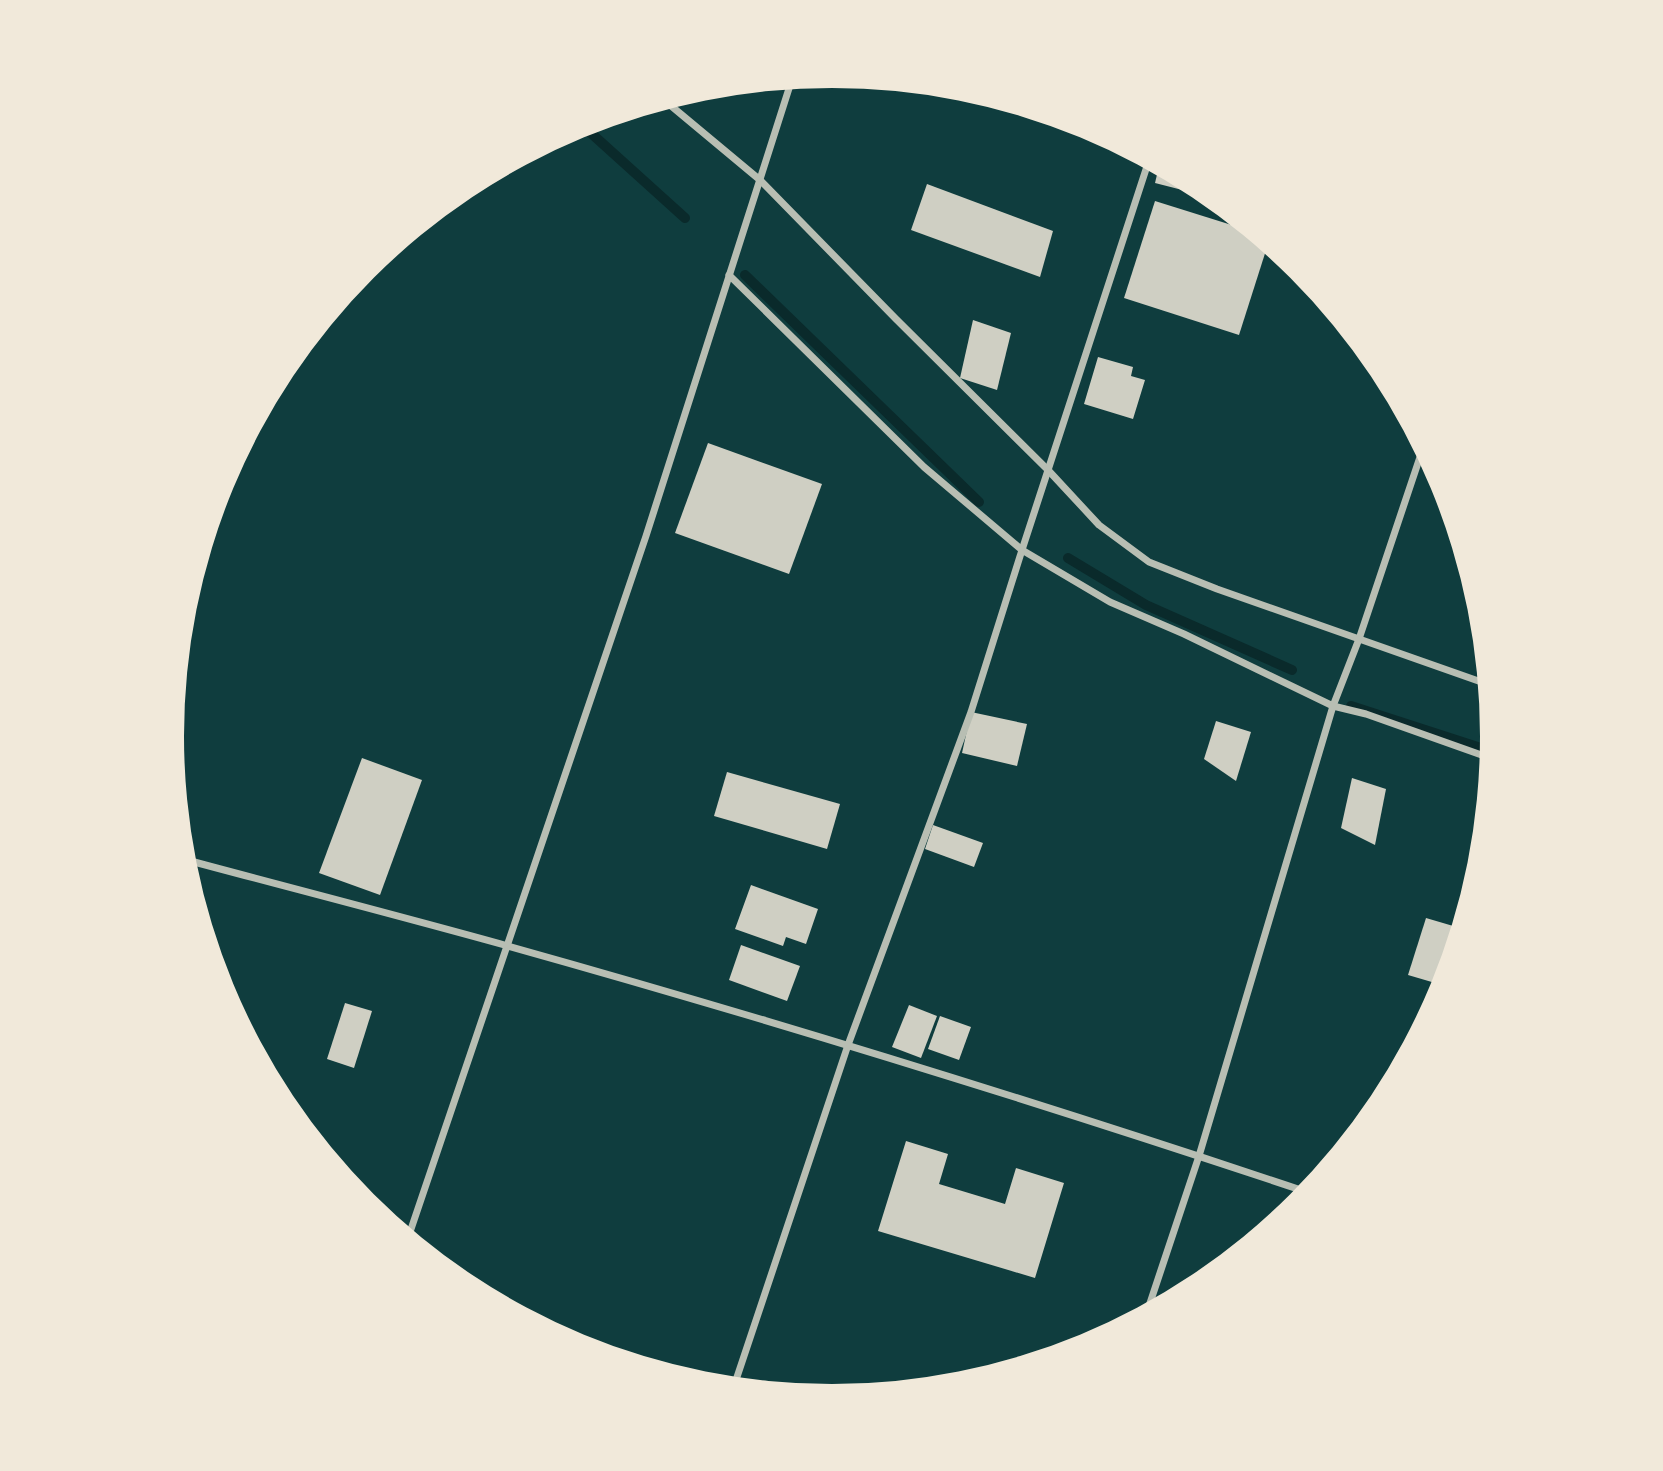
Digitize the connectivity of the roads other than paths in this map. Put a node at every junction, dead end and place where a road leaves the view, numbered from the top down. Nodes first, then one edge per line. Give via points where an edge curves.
1 (789, 89) edge
2 (673, 108) edge
3 (1146, 169) edge
4 (760, 180) junction
5 (729, 275) junction
6 (1418, 462) edge
7 (1048, 470) junction
8 (1022, 550) junction
9 (1359, 639) junction
10 (1477, 680) edge
11 (1333, 706) junction
12 (1479, 754) edge
13 (196, 863) edge
14 (508, 946) junction
15 (848, 1045) junction
16 (1199, 1156) junction
17 (1295, 1188) edge
18 (411, 1229) edge
19 (1151, 1299) edge
20 (737, 1376) edge

1 - 4 street
2 - 4 street
3 - 7 street
4 - 5 street
4 - 7 street
5 - 8 street via 924,467
5 - 14 street
6 - 9 street
7 - 8 street
7 - 9 street via 1099,525 1149,562
8 - 11 street via 1110,602
8 - 15 street via 971,712
9 - 10 street
9 - 11 street
11 - 12 street
11 - 16 street
13 - 14 street
14 - 15 street
14 - 18 street
15 - 16 street
15 - 20 street
16 - 17 street
16 - 19 street

